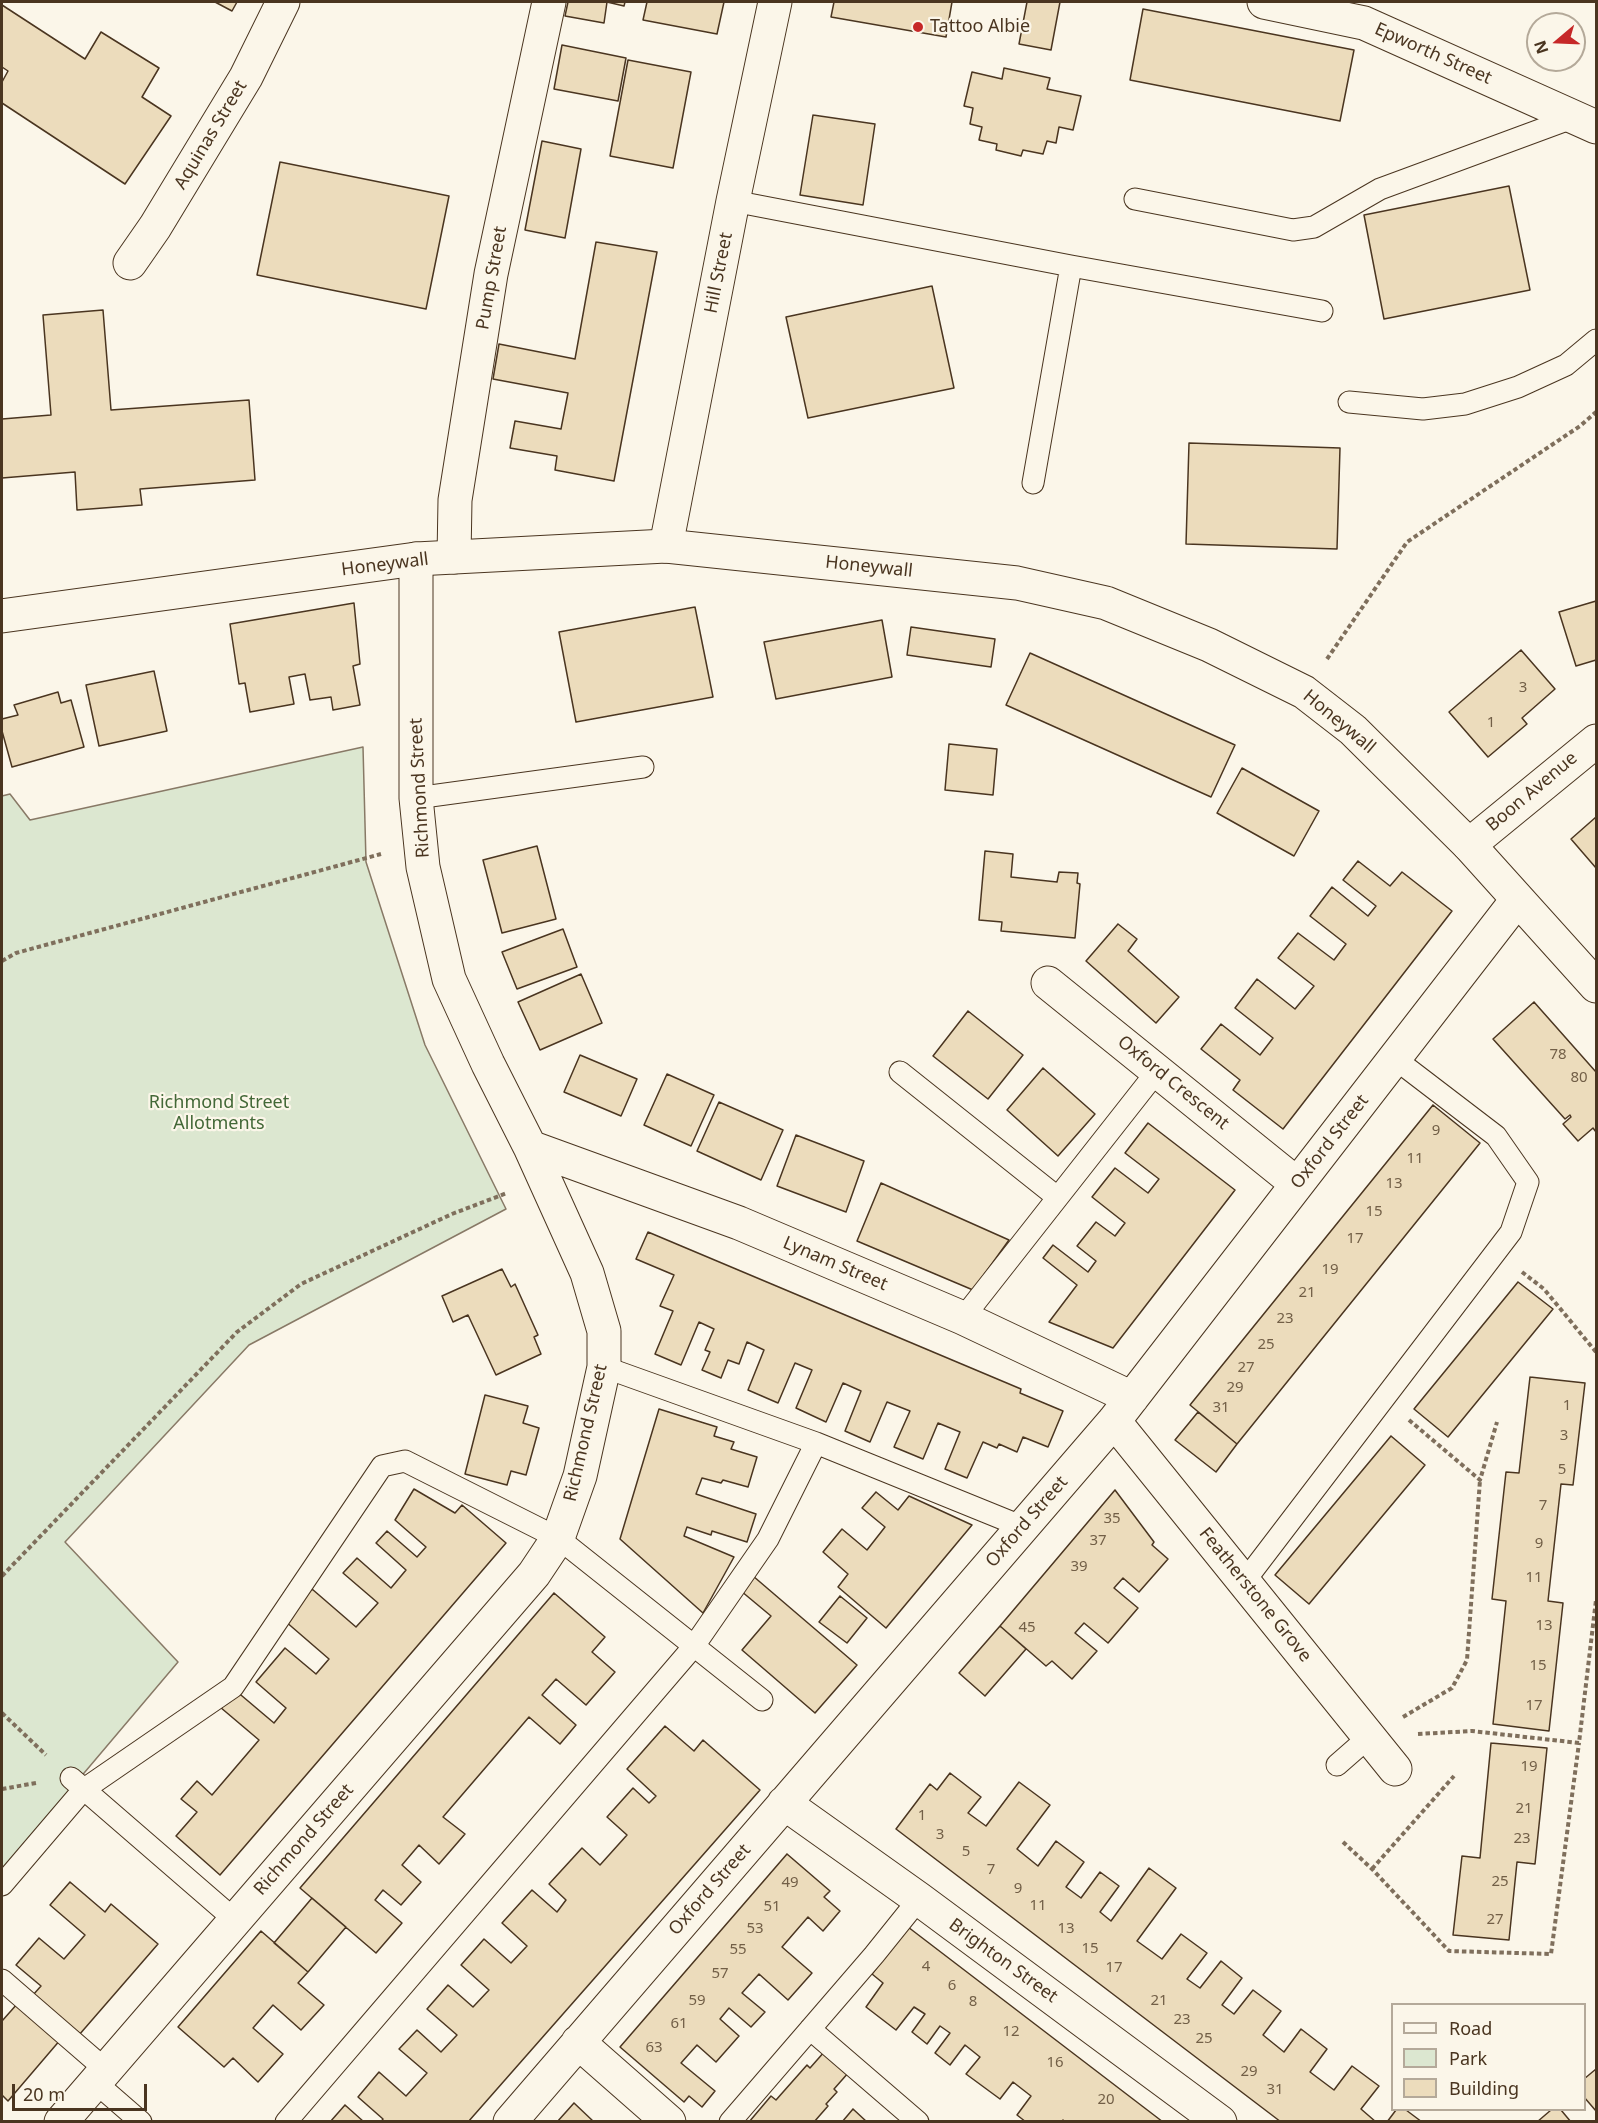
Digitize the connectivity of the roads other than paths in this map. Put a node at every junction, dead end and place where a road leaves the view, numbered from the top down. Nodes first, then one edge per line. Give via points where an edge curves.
1 (283, 2) edge
2 (549, 2) edge
3 (775, 2) edge
4 (1264, 2) edge
5 (1365, 12) edge
6 (1586, 122) edge
7 (1135, 199) dead end
8 (733, 201) junction
9 (130, 263) dead end
10 (1071, 266) junction
11 (1322, 311) dead end
12 (1596, 340) edge
13 (1349, 402) dead end
14 (1033, 483) dead end
15 (666, 546) junction
16 (454, 557) junction
17 (416, 560) junction
18 (2, 616) edge
19 (1596, 741) edge
20 (643, 767) dead end
21 (416, 798) junction
22 (1469, 845) junction
23 (1517, 900) junction
24 (1048, 983) dead end
25 (1596, 986) edge
26 (1394, 1058) junction
27 (1158, 1070) junction
28 (900, 1072) dead end
29 (530, 1147) junction
30 (1297, 1184) junction
31 (1057, 1197) junction
32 (963, 1318) junction
33 (604, 1367) junction
34 (1123, 1410) junction
35 (816, 1443) junction
36 (1023, 1527) junction
37 (558, 1538) junction
38 (1244, 1582) junction
39 (694, 1646) junction
40 (762, 1700) dead end
41 (1369, 1737) junction
42 (1338, 1765) dead end
43 (1395, 1769) dead end
44 (77, 1784) junction
45 (784, 1803) junction
46 (2, 1885) edge
47 (919, 1899) junction
48 (235, 1920) junction
49 (2, 1980) edge
50 (810, 2029) junction
51 (578, 2043) junction
52 (100, 2076) junction
53 (61, 2121) edge
54 (141, 2121) edge
55 (286, 2121) edge
56 (510, 2121) edge
57 (669, 2121) edge
58 (730, 2121) edge
59 (918, 2121) edge
60 (1220, 2121) edge

1 - 9 street, Aquinas Street via 246,77 156,227
2 - 16 street, Pump Street via 491,274 455,500
3 - 8 street, Hill Street
4 - 5 street, Epworth Street
5 - 6 street, Epworth Street
6 - 7 lane via 1380,189 1314,227 1293,230
8 - 10 lane
8 - 15 street, Hill Street
10 - 11 lane
10 - 14 lane
12 - 13 lane via 1566,365 1518,387 1465,404 1423,409
15 - 16 street, Honeywall
15 - 22 street, Honeywall via 1017,583 1106,603 1209,645 1304,692 1353,730
16 - 17 street, Honeywall
17 - 18 street, Honeywall
17 - 21 street, Richmond Street
19 - 22 street, Boon Avenue
20 - 21 lane
21 - 29 street, Richmond Street via 423,867 449,979
22 - 23 street, Honeywall
23 - 25 street, Honeywall
23 - 26 street, Oxford Street
24 - 27 street, Oxford Crescent
26 - 30 street, Oxford Street
26 - 38 lane via 1496,1136 1528,1182 1511,1232
27 - 30 street, Oxford Crescent
27 - 31 lane
28 - 31 lane
29 - 32 street, Lynam Street via 739,1223
29 - 33 street, Richmond Street via 587,1273 604,1331
30 - 34 street, Oxford Street
31 - 32 lane
32 - 34 street, Lynam Street
33 - 35 lane
33 - 37 street, Richmond Street via 580,1476
34 - 36 street, Oxford Street
34 - 38 street, Featherstone Grove
35 - 36 lane
35 - 39 lane via 768,1539
36 - 45 street, Oxford Street
37 - 39 lane
37 - 44 lane via 405,1461 382,1466 233,1687
37 - 48 street, Richmond Street via 534,1574
38 - 41 street, Featherstone Grove
39 - 40 lane
39 - 55 lane
41 - 42 lane
41 - 43 street, Featherstone Grove
44 - 46 lane
44 - 48 lane
45 - 47 street, Brighton Street
45 - 51 street, Oxford Street
47 - 50 lane
47 - 60 street, Brighton Street
48 - 52 street, Richmond Street
49 - 52 lane
50 - 58 lane
50 - 59 lane
51 - 56 street, Oxford Street
51 - 57 street
52 - 53 street, Richmond Street
52 - 54 lane

